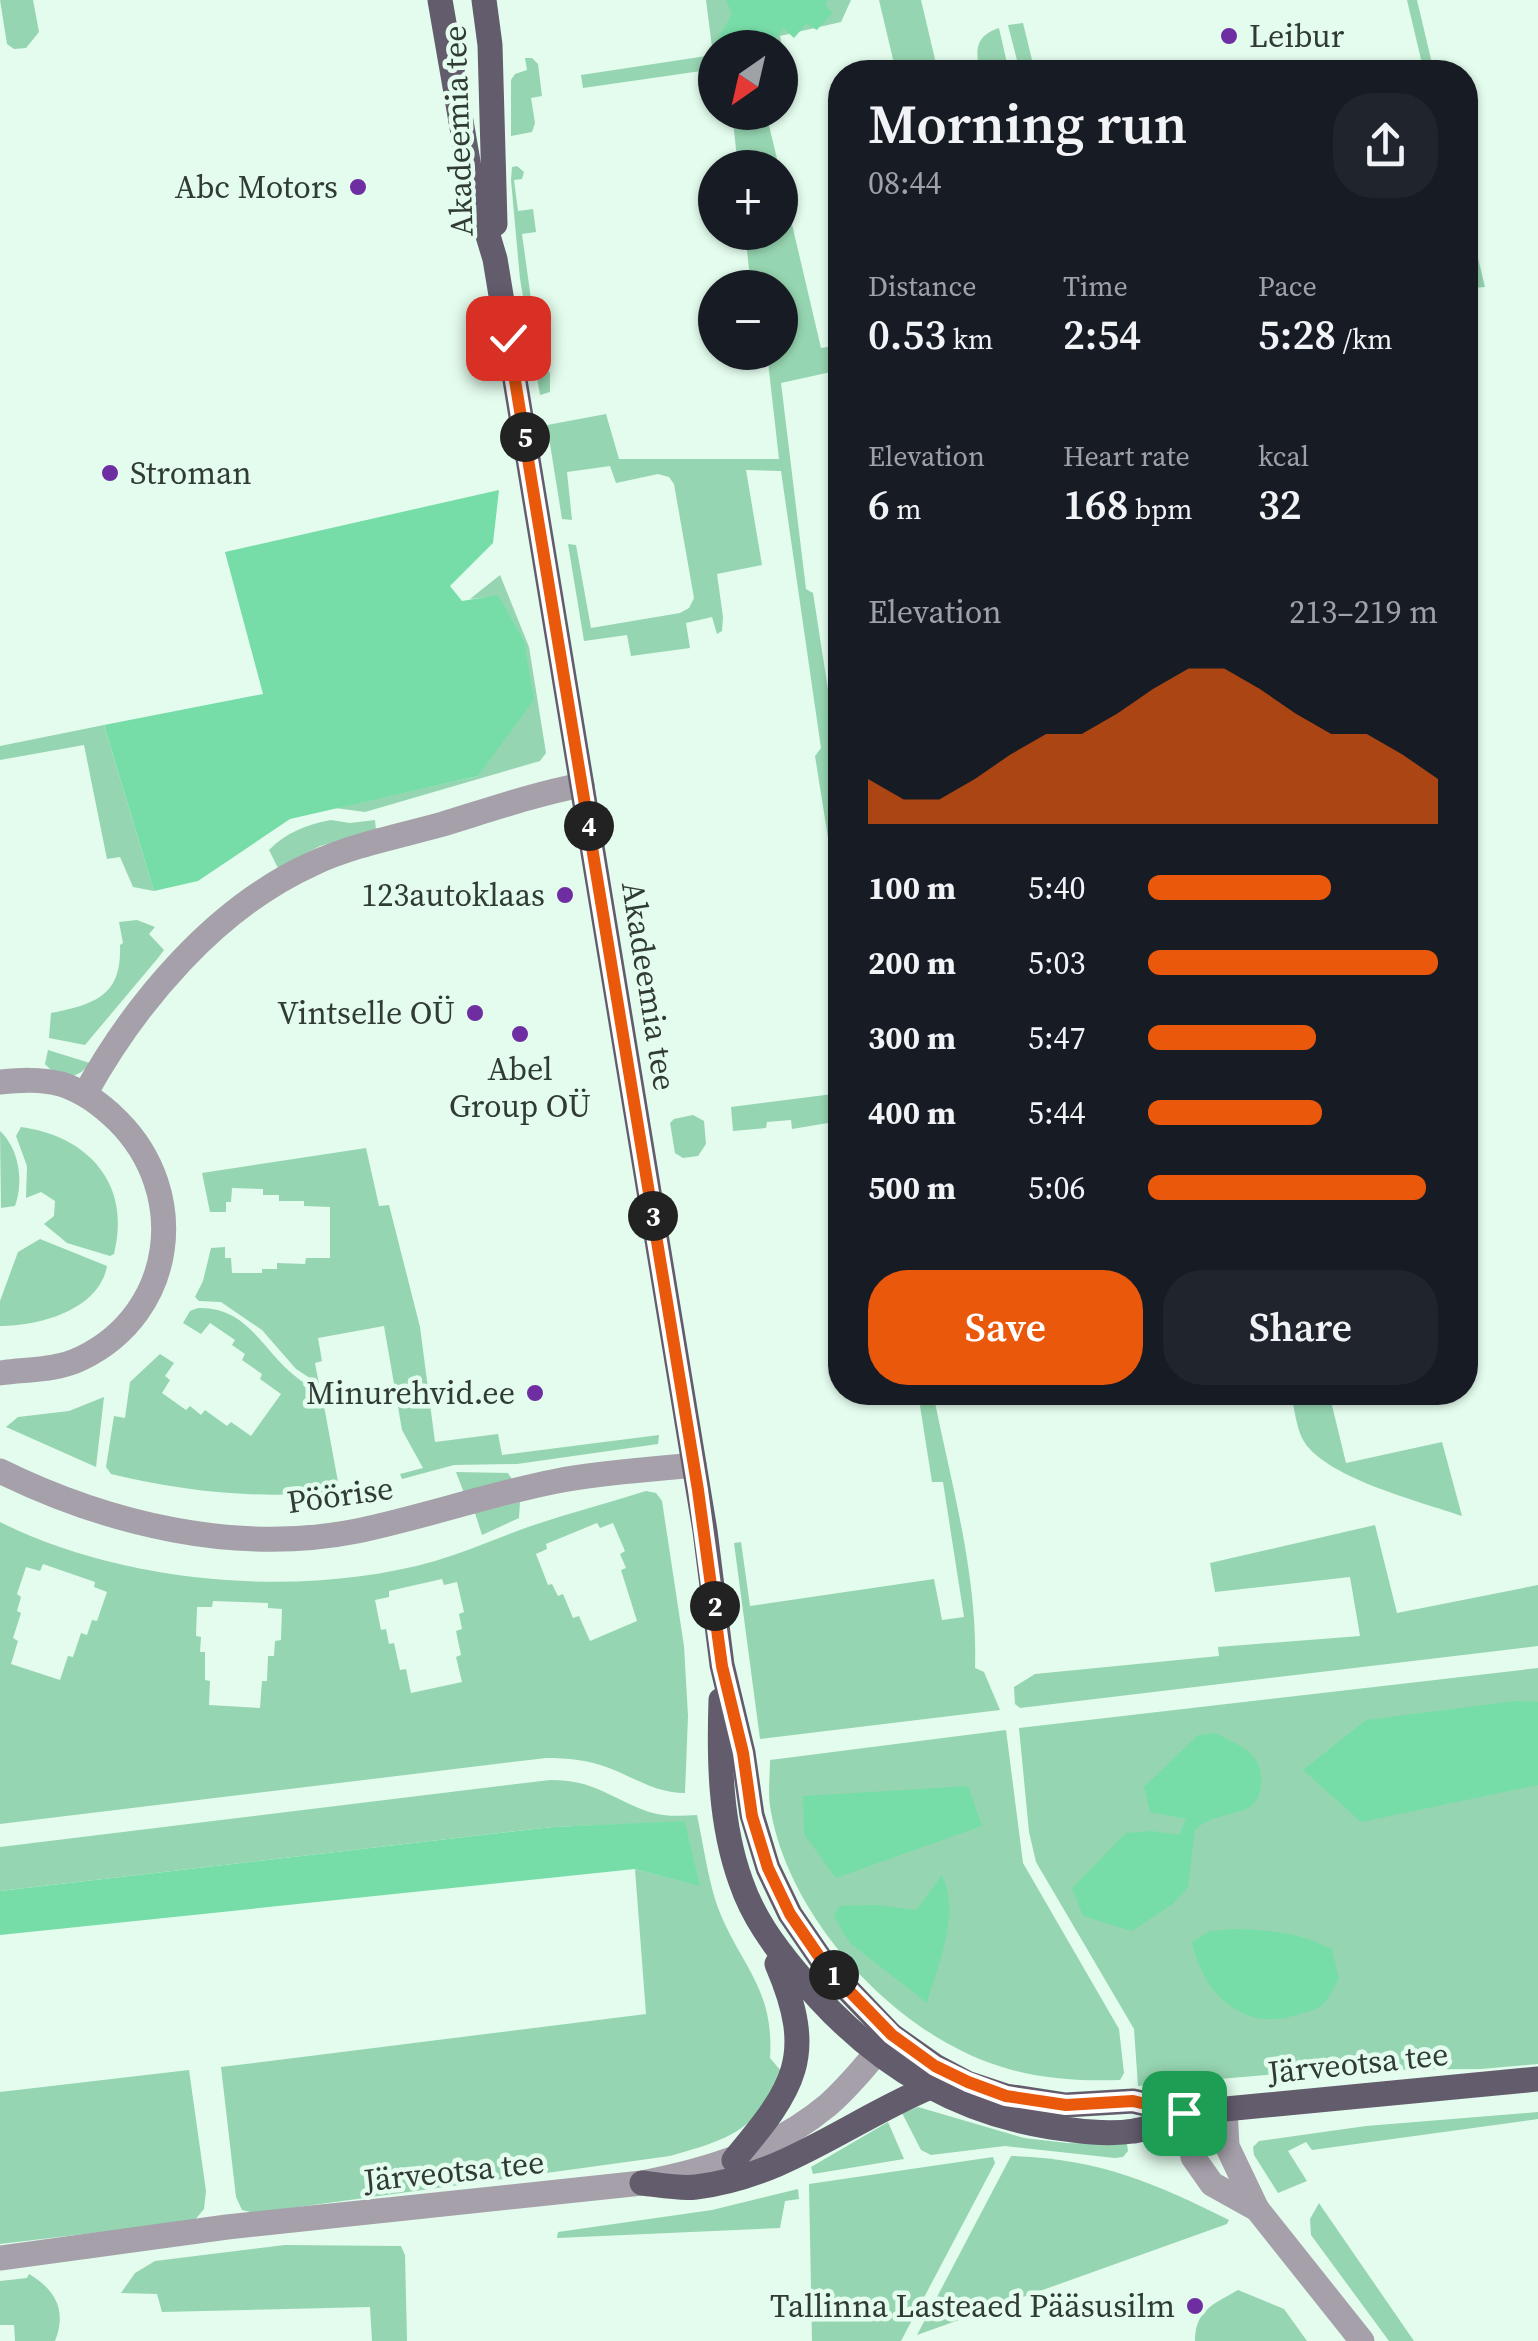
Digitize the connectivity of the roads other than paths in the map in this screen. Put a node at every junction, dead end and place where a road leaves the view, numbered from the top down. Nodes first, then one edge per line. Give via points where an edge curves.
1 (440, 0) edge
2 (484, 0) edge
3 (496, 260) junction
4 (582, 785) junction
5 (0, 1082) edge
6 (86, 1094) junction
7 (0, 1374) edge
8 (694, 1464) junction
9 (0, 1471) edge
10 (722, 1666) junction
11 (764, 1932) junction
12 (884, 2044) junction
13 (1538, 2079) edge
14 (928, 2088) junction
15 (1225, 2109) junction
16 (1184, 2113) junction
17 (734, 2160) junction
18 (642, 2184) junction
19 (1257, 2210) junction
20 (0, 2258) edge
21 (1362, 2341) edge

1 - 3 main road, Akadeemia tee via 472,178
2 - 3 main road, Akadeemia tee
3 - 4 main road, Akadeemia tee
4 - 6 street via 330,857 280,880 220,926 162,986 110,1049
4 - 8 main road, Akadeemia tee
5 - 6 street via 29,1079
6 - 7 street via 142,1150 155,1179 166,1233 160,1262 146,1297 107,1342 54,1368
8 - 9 street, Pöörise via 559,1480 353,1532 290,1537 144,1524
8 - 10 main road, Akadeemia tee
10 - 11 main road, Akadeemia tee via 726,1821 740,1880
10 - 12 main road, Akadeemia tee via 768,1868 790,1914
11 - 12 main road, Akadeemia tee via 842,2024
11 - 17 main road via 798,2024 794,2073 777,2108
12 - 14 main road, Järveotsa tee
12 - 16 main road, Järveotsa tee via 1006,2096 1066,2105 1133,2101
12 - 17 street, Järveotsa tee via 829,2104
13 - 15 main road, Järveotsa tee
14 - 16 main road, Järveotsa tee via 1009,2118 1080,2131 1136,2131
14 - 18 main road via 747,2177 693,2188
15 - 16 main road, Järveotsa tee
15 - 19 street via 1227,2146
16 - 19 street via 1194,2157 1212,2184
17 - 18 street, Järveotsa tee
18 - 20 street, Järveotsa tee via 228,2226
19 - 21 street

